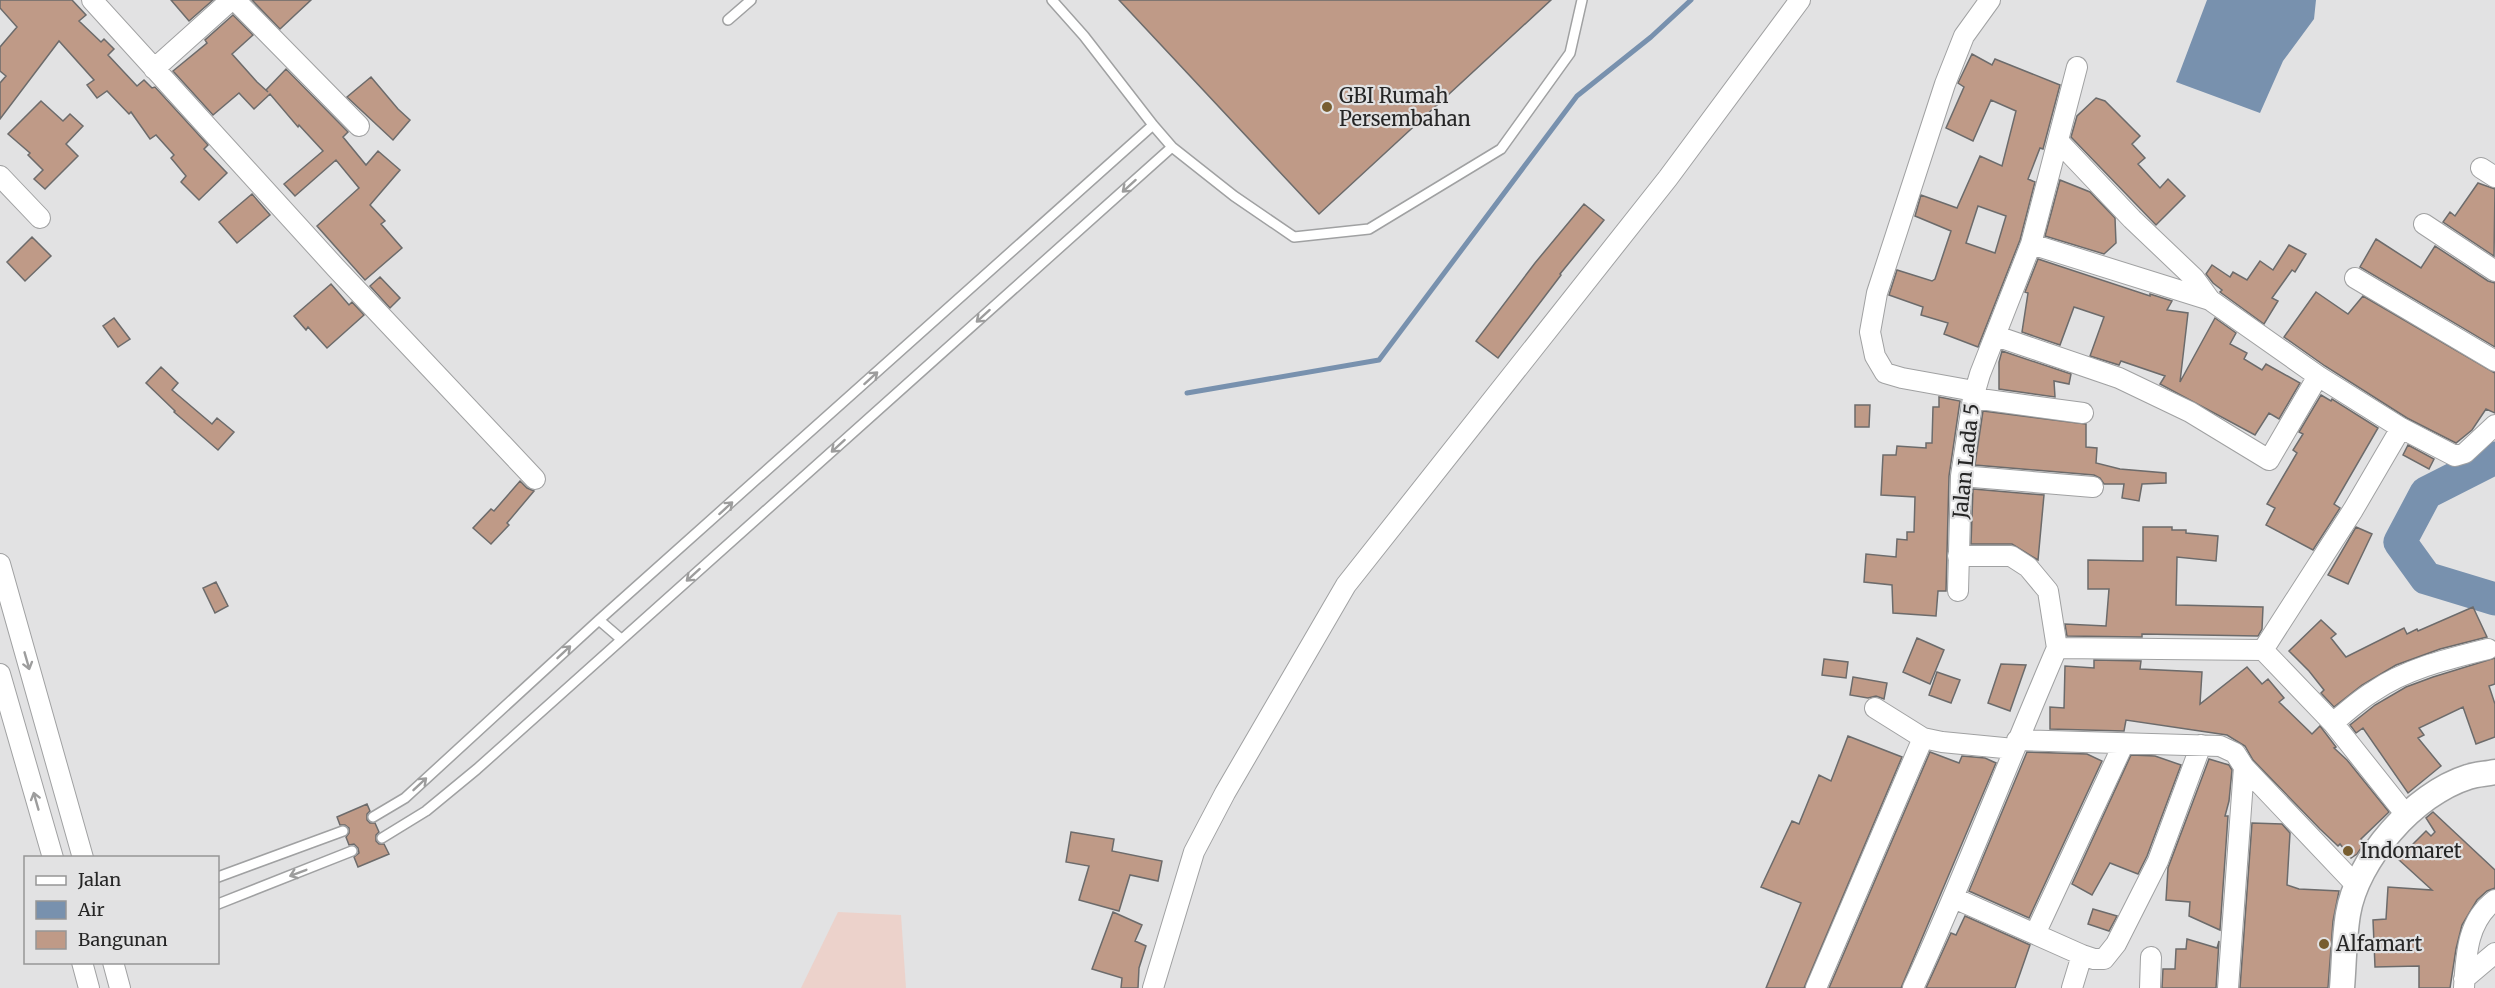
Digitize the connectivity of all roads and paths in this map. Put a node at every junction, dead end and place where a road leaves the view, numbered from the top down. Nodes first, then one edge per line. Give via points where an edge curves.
1 (92, 0) edge
2 (233, 0) edge
3 (751, 0) edge
4 (1052, 0) edge
5 (1582, 0) edge
6 (1800, 0) edge
7 (1990, 0) edge
8 (728, 20) dead end
9 (2077, 67) dead end
10 (153, 69) junction
11 (1153, 125) junction
12 (359, 126) dead end
13 (2058, 141) junction
14 (1172, 147) junction
15 (0, 176) edge
16 (40, 218) dead end
17 (2424, 224) dead end
18 (2031, 244) junction
19 (2495, 271) edge
20 (2355, 278) dead end
21 (2210, 300) junction
22 (1996, 336) junction
23 (2495, 362) edge
24 (2318, 376) junction
25 (1973, 395) junction
26 (2083, 413) dead end
27 (2495, 425) edge
28 (2401, 428) junction
29 (1961, 476) junction
30 (535, 479) dead end
31 (2093, 487) dead end
32 (1958, 556) junction
33 (0, 564) edge
34 (1958, 591) dead end
35 (599, 620) junction
36 (8, 626) edge
37 (621, 639) junction
38 (2057, 648) junction
39 (2488, 649) dead end
40 (2263, 650) junction
41 (0, 674) edge
42 (1875, 708) dead end
43 (2333, 723) junction
44 (1923, 738) junction
45 (2015, 745) junction
46 (2123, 745) junction
47 (2201, 745) junction
48 (2244, 767) junction
49 (2495, 772) edge
50 (2407, 816) junction
51 (373, 817) dead end
52 (343, 831) dead end
53 (382, 838) dead end
54 (352, 851) dead end
55 (52, 856) edge
56 (82, 856) edge
57 (219, 877) edge
58 (2356, 885) junction
59 (1954, 898) junction
60 (2495, 900) edge
61 (219, 904) edge
62 (2035, 934) junction
63 (2495, 953) edge
64 (2082, 955) junction
65 (2151, 957) dead end
66 (82, 964) edge
67 (113, 964) edge
68 (2464, 984) edge
69 (89, 988) edge
70 (120, 988) edge
71 (1153, 988) edge
72 (1816, 988) edge
73 (1913, 988) edge
74 (2072, 988) edge
75 (2150, 988) edge
76 (2228, 988) edge
77 (2342, 988) edge

1 - 10 street
2 - 10 street
2 - 12 street
3 - 8 lane
4 - 11 lane
5 - 14 lane via 1570,53 1501,149 1369,229 1294,237
6 - 71 street via 1668,178 1346,585 1194,852
7 - 25 street via 1964,36 1945,84 1877,292 1870,332 1875,356 1885,373
9 - 13 street, Jalan Lada 5
10 - 30 street
11 - 14 lane
35 -> 11 lane
13 - 18 street, Jalan Lada 5
13 - 21 street via 2194,278
14 -> 37 lane
15 - 16 street
17 - 19 street
18 - 21 street
18 - 22 street, Jalan Lada 5
20 - 23 street
21 - 24 street
22 - 24 street via 2119,378 2190,412 2269,460
22 - 25 street, Jalan Lada 5
24 - 28 street
25 - 26 street
25 - 29 street, Jalan Lada 5
27 - 28 street via 2465,453 2455,456
28 - 40 street
29 - 31 street
29 - 32 street, Jalan Lada 5
32 - 34 street, Jalan Lada 5
32 - 38 street via 2011,556 2028,567 2048,591
33 - 36 street
35 - 37 lane
51 -> 35 lane via 405,798
36 -> 56 street
37 - 53 lane via 477,769 426,811
38 - 40 street
38 - 45 street
39 - 43 street via 2410,672 2374,690
40 - 43 street
55 -> 41 street
42 - 44 street
43 - 50 street
44 - 45 street
44 - 72 street
45 - 46 street
45 - 59 street
46 - 47 street
46 - 62 street
47 - 48 street via 2220,746 2235,753
47 - 64 street via 2158,861 2116,944 2104,959
48 - 58 street
48 - 76 street
49 - 50 street via 2467,777 2440,790
50 - 58 street via 2372,856
52 - 57 lane
54 -> 61 lane
58 - 77 street via 2348,914
59 - 62 street
59 - 73 street
60 - 68 street via 2477,918 2469,939
62 - 64 street
63 - 68 street
64 - 74 street
65 - 75 street
66 - 69 street
67 - 70 street

